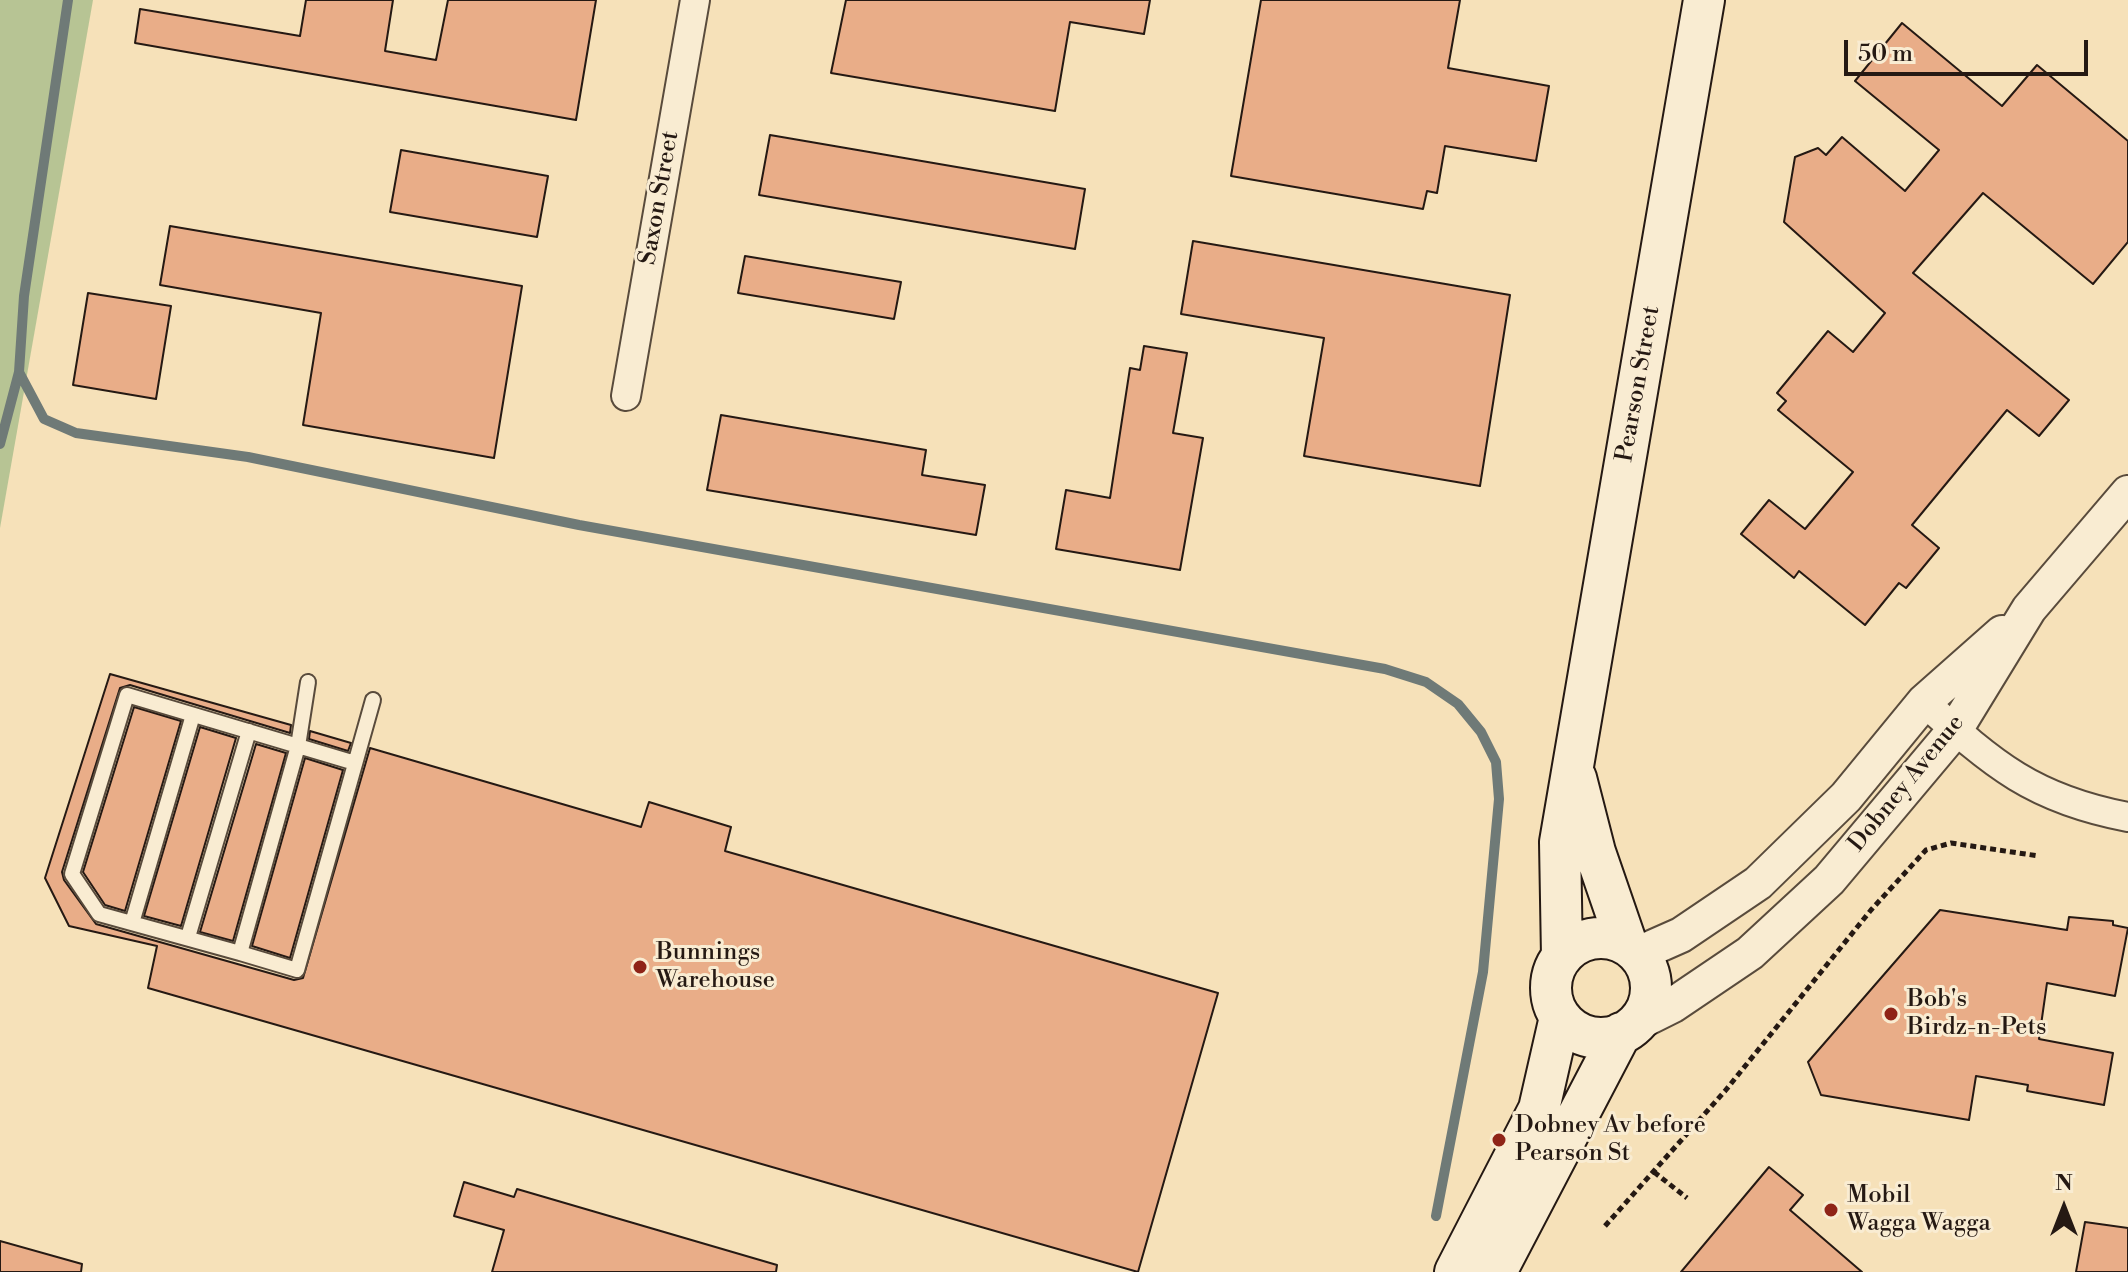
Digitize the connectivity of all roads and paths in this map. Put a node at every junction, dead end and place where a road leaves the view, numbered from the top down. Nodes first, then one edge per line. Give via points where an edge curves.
1 (695, 0) edge
2 (1704, 0) edge
3 (626, 396) dead end
4 (2128, 493) edge
5 (2029, 609) junction
6 (308, 682) dead end
7 (373, 700) dead end
8 (1924, 702) junction
9 (193, 715) junction
10 (1955, 730) junction
11 (249, 731) junction
12 (298, 746) junction
13 (355, 763) junction
14 (1573, 767) junction
15 (2128, 817) edge
16 (2039, 856) dead end
17 (132, 923) junction
18 (188, 937) junction
19 (1633, 950) junction
20 (240, 953) junction
21 (1562, 957) junction
22 (1560, 1017) junction
23 (1628, 1029) junction
24 (1654, 1172) junction
25 (1687, 1198) dead end
26 (1605, 1226) dead end
27 (1455, 1272) edge
28 (1496, 1272) edge

1 - 3 street, Saxon Street
2 - 14 main road, Pearson Street
4 - 5 street, Dobney Avenue
5 - 8 street
5 - 10 street, Dobney Avenue
6 - 12 lane
7 - 13 lane
8 - 10 street
8 - 19 street via 1846,797 1758,883 1693,928
9 - 11 lane
9 - 17 lane
9 - 17 lane via 127,695 72,874 99,914
10 - 15 street via 2016,779 2058,799
10 - 23 street, Dobney Avenue via 1829,880 1792,916 1716,977
11 - 12 lane
11 - 18 lane
12 - 13 lane
12 - 20 lane
13 - 20 lane via 297,970
14 - 19 main road, Pearson Street via 1595,852
14 - 21 main road, Pearson Street via 1560,842
16 - 24 path via 1951,843 1926,850
17 - 18 lane
18 - 20 lane
19 - 21 main road via 1599,938 1572,946
19 - 23 main road via 1651,982 1645,1012
21 - 22 main road via 1551,983
22 - 23 main road via 1588,1036 1605,1038
22 - 27 main road via 1539,1109
23 - 28 main road
24 - 25 path
24 - 26 path

